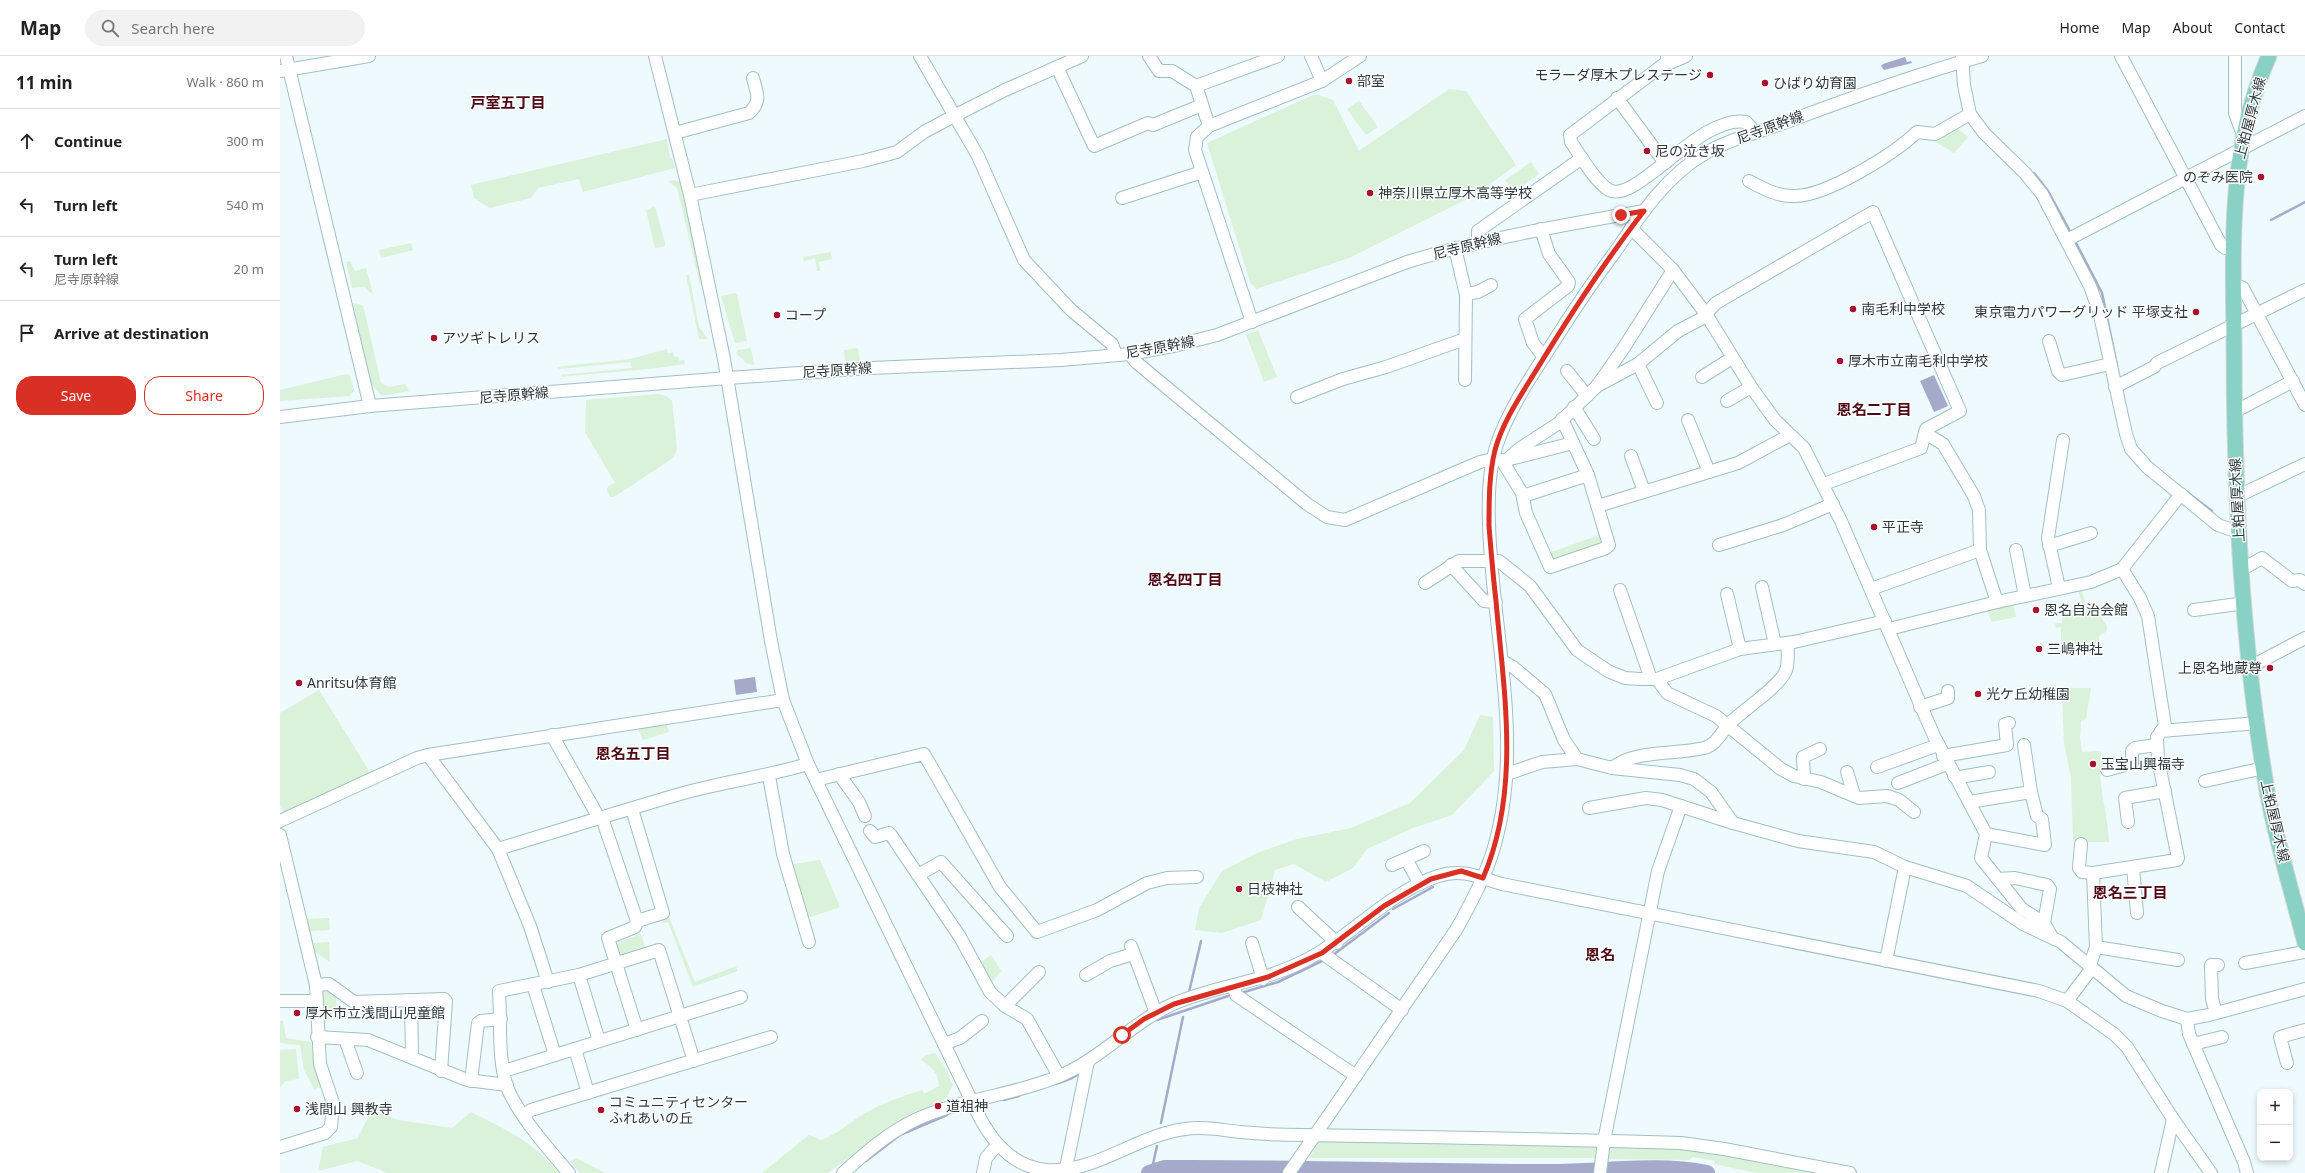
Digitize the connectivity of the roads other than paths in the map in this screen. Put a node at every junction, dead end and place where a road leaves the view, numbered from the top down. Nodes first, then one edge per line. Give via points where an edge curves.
1 (286, 56) edge
2 (369, 56) edge
3 (655, 56) edge
4 (920, 56) edge
5 (1082, 56) edge
6 (1149, 56) edge
7 (1278, 56) edge
8 (1311, 56) edge
9 (1360, 56) edge
10 (1686, 56) edge
11 (1982, 56) edge
12 (2121, 56) edge
13 (2235, 56) edge
14 (2269, 56) edge
15 (1667, 59) edge
16 (1962, 59) edge
17 (1058, 66) junction
18 (285, 70) edge
19 (754, 78) dead end
20 (1322, 81) junction
21 (1196, 86) junction
22 (2235, 88) junction
23 (1617, 98) junction
24 (2254, 98) junction
25 (1202, 105) junction
26 (1970, 114) junction
27 (954, 116) junction
28 (2305, 116) edge
29 (1209, 126) junction
30 (1755, 132) junction
31 (674, 133) junction
32 (2241, 142) junction
33 (1582, 158) junction
34 (1665, 162) junction
35 (1202, 172) junction
36 (2186, 178) junction
37 (1750, 181) dead end
38 (690, 195) junction
39 (1122, 198) dead end
40 (1644, 211) junction
41 (1631, 228) junction
42 (1541, 229) junction
43 (2067, 240) junction
44 (1478, 242) junction
45 (1454, 248) junction
46 (2233, 248) junction
47 (1673, 270) junction
48 (2234, 284) junction
49 (1491, 285) dead end
50 (2305, 290) edge
51 (1466, 294) junction
52 (1706, 314) junction
53 (2257, 314) junction
54 (1252, 322) junction
55 (2234, 325) junction
56 (1465, 339) junction
57 (2049, 341) dead end
58 (1130, 354) junction
59 (1116, 355) junction
60 (1544, 357) junction
61 (1732, 358) junction
62 (1638, 364) junction
63 (2110, 364) junction
64 (1567, 371) dead end
65 (1702, 377) dead end
66 (728, 378) junction
67 (1465, 380) dead end
68 (2293, 381) junction
69 (1597, 386) junction
70 (2115, 387) junction
71 (1751, 388) junction
72 (1587, 396) junction
73 (1296, 397) dead end
74 (1727, 402) dead end
75 (1657, 403) dead end
76 (2305, 404) edge
77 (370, 406) junction
78 (1574, 407) junction
79 (2234, 412) junction
80 (280, 417) edge
81 (1562, 419) junction
82 (1688, 420) dead end
83 (1925, 433) junction
84 (1790, 435) junction
85 (1594, 439) dead end
86 (1573, 442) junction
87 (2065, 446) dead end
88 (1631, 456) dead end
89 (1502, 460) junction
90 (2305, 464) edge
91 (1709, 472) junction
92 (1588, 475) junction
93 (1824, 484) junction
94 (1644, 491) junction
95 (2181, 494) junction
96 (1523, 496) junction
97 (2236, 497) junction
98 (1833, 504) junction
99 (1598, 506) junction
100 (2238, 532) junction
101 (2091, 533) dead end
102 (1719, 545) dead end
103 (2049, 546) junction
104 (1980, 550) junction
105 (2016, 550) dead end
106 (1493, 560) junction
107 (1451, 566) junction
108 (2122, 569) junction
109 (2241, 570) junction
110 (1425, 583) dead end
111 (2305, 584) edge
112 (1762, 587) dead end
113 (2059, 588) junction
114 (1872, 589) junction
115 (1620, 590) dead end
116 (1727, 594) dead end
117 (2025, 596) junction
118 (1496, 602) junction
119 (1997, 602) junction
120 (2245, 603) junction
121 (2194, 610) dead end
122 (1887, 625) junction
123 (2305, 638) edge
124 (1788, 643) junction
125 (1775, 644) junction
126 (1740, 648) junction
127 (1502, 661) junction
128 (2250, 667) junction
129 (1654, 679) junction
130 (1948, 691) dead end
131 (784, 700) junction
132 (1920, 707) junction
133 (2009, 723) dead end
134 (2258, 723) junction
135 (1729, 725) junction
136 (2161, 731) junction
137 (552, 735) junction
138 (1938, 744) junction
139 (2024, 745) dead end
140 (2157, 745) junction
141 (1820, 749) dead end
142 (428, 755) junction
143 (1577, 759) junction
144 (1945, 760) junction
145 (1882, 763) dead end
146 (808, 764) junction
147 (1612, 768) junction
148 (2264, 768) junction
149 (2107, 770) dead end
150 (1848, 772) dead end
151 (1989, 772) dead end
152 (839, 774) junction
153 (1507, 774) junction
154 (769, 776) junction
155 (1954, 776) junction
156 (2206, 777) dead end
157 (1804, 778) junction
158 (1904, 778) dead end
159 (816, 780) junction
160 (2165, 791) junction
161 (2031, 792) junction
162 (1854, 796) junction
163 (1969, 802) junction
164 (1682, 806) junction
165 (1589, 808) dead end
166 (632, 809) junction
167 (1914, 812) dead end
168 (865, 816) dead end
169 (601, 818) junction
170 (2126, 819) dead end
171 (280, 821) edge
172 (1733, 823) junction
173 (870, 831) dead end
174 (1986, 834) junction
175 (280, 835) edge
176 (2081, 844) dead end
177 (498, 849) junction
178 (1424, 851) dead end
179 (1406, 859) junction
180 (1392, 865) dead end
181 (1905, 866) junction
182 (2133, 867) junction
183 (2093, 873) junction
184 (918, 875) junction
185 (1198, 877) dead end
186 (1483, 878) junction
187 (1998, 879) junction
188 (1420, 884) junction
189 (286, 885) edge
190 (1301, 913) dead end
191 (1650, 913) junction
192 (2137, 913) dead end
193 (637, 921) junction
194 (2044, 923) junction
195 (1006, 936) dead end
196 (2052, 937) junction
197 (809, 942) dead end
198 (1337, 943) junction
199 (2305, 943) edge
200 (1252, 944) dead end
201 (2096, 948) junction
202 (2305, 952) edge
203 (1322, 953) junction
204 (2174, 958) dead end
205 (1886, 961) junction
206 (616, 963) junction
207 (2245, 963) dead end
208 (2210, 965) dead end
209 (2091, 966) junction
210 (1090, 970) dead end
211 (1038, 972) dead end
212 (578, 975) junction
213 (1263, 979) junction
214 (548, 982) junction
215 (316, 985) junction
216 (533, 985) junction
217 (1234, 986) junction
218 (2305, 989) edge
219 (741, 998) dead end
220 (410, 1000) junction
221 (280, 1001) edge
222 (316, 1001) junction
223 (2067, 1001) junction
224 (1005, 1006) junction
225 (1402, 1010) junction
226 (1156, 1013) junction
227 (2216, 1014) junction
228 (680, 1016) junction
229 (500, 1019) junction
230 (2187, 1019) junction
231 (982, 1021) dead end
232 (637, 1030) junction
233 (2305, 1030) edge
234 (317, 1037) junction
235 (770, 1037) dead end
236 (2222, 1037) dead end
237 (345, 1039) junction
238 (599, 1042) junction
239 (944, 1044) junction
240 (2193, 1044) junction
241 (575, 1049) junction
242 (555, 1055) junction
243 (412, 1057) junction
244 (694, 1061) junction
245 (2287, 1063) dead end
246 (1087, 1067) junction
247 (441, 1071) junction
248 (504, 1071) junction
249 (357, 1073) dead end
250 (1059, 1076) junction
251 (1356, 1076) junction
252 (472, 1081) junction
253 (507, 1085) junction
254 (588, 1093) junction
255 (972, 1101) junction
256 (524, 1115) junction
257 (2173, 1119) junction
258 (1315, 1135) junction
259 (1604, 1141) junction
260 (997, 1145) junction
261 (280, 1147) edge
262 (1065, 1172) edge
263 (569, 1173) edge
264 (843, 1173) edge
265 (983, 1173) edge
266 (1289, 1173) edge
267 (1600, 1173) edge
268 (1850, 1173) edge
269 (2161, 1173) edge
270 (2211, 1173) edge
271 (2247, 1173) edge

1 - 18 street
2 - 18 street
3 - 31 street
4 - 27 street
5 - 17 street
6 - 21 street via 1159,71 1172,71
7 - 21 street
8 - 20 street
9 - 20 street
10 - 15 street via 1672,62
11 - 16 street, 尼寺原幹線
12 - 36 street
13 - 22 street
14 - 24 main road, 上粕屋厚木線
15 - 23 street
16 - 26 street
16 - 30 street, 尼寺原幹線
17 - 25 street via 1094,146 1148,123 1153,124
17 - 27 street
18 - 77 street
19 - 31 street via 757,106 749,113 717,118
20 - 29 street
21 - 25 street
22 - 24 street via 2243,101
22 - 32 street via 2235,113
23 - 33 street via 1570,135 1571,142
23 - 34 street
24 - 32 main road, 上粕屋厚木線
25 - 29 street
26 - 37 street via 1935,134 1917,132 1903,146 1832,186 1796,196 1778,194
26 - 43 street via 1992,143 2034,184
27 - 38 street via 924,132 897,152 885,156
27 - 59 street via 978,156 1024,260 1071,310 1112,344
28 - 32 street
29 - 35 street via 1201,131 1195,143
30 - 34 street via 1746,122 1725,123 1707,131
30 - 40 street, 尼寺原幹線 via 1706,152 1690,163
31 - 38 street
32 - 36 street
32 - 46 main road, 上粕屋厚木線 via 2235,187
33 - 34 street via 1601,183 1610,190 1617,191 1649,177
33 - 44 street via 1478,231
35 - 39 street
35 - 54 street
36 - 43 street
36 - 46 street via 2221,245
38 - 66 street
40 - 41 street
40 - 42 street, 尼寺原幹線
41 - 47 street
41 - 60 street
42 - 44 street, 尼寺原幹線
42 - 60 street via 1549,254 1569,282 1568,286 1525,320 1533,343
43 - 63 street via 2096,300
44 - 45 street, 尼寺原幹線
45 - 51 street
45 - 54 street, 尼寺原幹線 via 1407,262
46 - 48 main road, 上粕屋厚木線
47 - 52 street
47 - 69 street
48 - 53 street via 2243,288
48 - 55 main road, 上粕屋厚木線
49 - 51 street via 1478,292
50 - 53 street
51 - 56 street
52 - 61 street
52 - 62 street via 1678,332
52 - 83 street via 1716,303 1873,212 1960,411 1926,428
53 - 55 street
53 - 68 street
54 - 58 street, 尼寺原幹線 via 1198,340
55 - 70 street
55 - 79 main road, 上粕屋厚木線
56 - 67 street
56 - 73 street
57 - 63 street via 2058,371 2062,374
58 - 59 street, 尼寺原幹線
58 - 89 street via 1136,362 1198,412 1236,447 1327,517 1345,520 1480,462
59 - 66 street, 尼寺原幹線
60 - 89 street via 1505,424
61 - 65 street
61 - 71 street
62 - 69 street
62 - 75 street
63 - 70 street
64 - 72 street
66 - 77 street, 尼寺原幹線
66 - 131 street via 771,640
68 - 76 street
68 - 79 street
69 - 72 street
70 - 95 street via 2131,449 2147,467
71 - 74 street
71 - 84 street
72 - 78 street
77 - 80 street, 尼寺原幹線
78 - 81 street
78 - 85 street
79 - 97 main road, 上粕屋厚木線
81 - 86 street
81 - 89 street
82 - 91 street via 1696,431
83 - 93 street via 1922,448
83 - 104 street via 1943,444 1974,496 1978,510
84 - 91 street via 1738,463
84 - 93 street via 1804,448
86 - 89 street
86 - 92 street
87 - 103 street via 2048,538
88 - 94 street
89 - 96 street
89 - 106 street via 1489,526
90 - 97 street
91 - 94 street
92 - 96 street
92 - 99 street
93 - 98 street
94 - 99 street
95 - 100 street via 2218,525
95 - 108 street
96 - 99 street via 1526,513 1550,567 1609,545
97 - 100 main road, 上粕屋厚木線
98 - 102 street via 1783,525
98 - 114 street
100 - 109 main road, 上粕屋厚木線
101 - 103 street
103 - 113 street
104 - 114 street
104 - 119 street
105 - 117 street
106 - 107 street via 1459,561
106 - 118 street
106 - 129 street via 1498,560 1530,586 1577,650 1608,671 1625,678
107 - 110 street
107 - 118 street via 1484,601
108 - 113 street via 2091,582
108 - 136 street via 2148,616 2165,726
109 - 111 street via 2262,558 2292,581 2300,580
109 - 120 main road, 上粕屋厚木線
112 - 125 street
113 - 117 street
114 - 122 street
115 - 129 street
116 - 126 street
117 - 119 street
118 - 127 street
119 - 122 street
120 - 121 street
120 - 128 main road, 上粕屋厚木線
122 - 124 street
122 - 132 street
123 - 128 street
124 - 125 street
124 - 135 street via 1786,670 1779,681
125 - 126 street
126 - 129 street
127 - 143 street via 1545,694 1564,740
127 - 153 street
128 - 134 main road, 上粕屋厚木線
129 - 135 street via 1666,693 1716,716
130 - 132 street via 1948,698
131 - 137 street
131 - 146 street
132 - 138 street
133 - 144 street via 2005,724 2007,745
134 - 136 street
134 - 148 main road, 上粕屋厚木線
135 - 147 street via 1717,740 1705,748 1656,754 1620,762
135 - 157 street via 1784,773
136 - 140 street via 2157,737
137 - 142 street
137 - 169 street
138 - 144 street
138 - 145 street
139 - 161 street
140 - 149 street via 2135,748 2132,751 2133,766
140 - 160 street
141 - 157 street via 1802,757
142 - 171 street
142 - 177 street
143 - 147 street
143 - 153 street via 1542,762
144 - 155 street
144 - 158 street
146 - 154 street
146 - 159 street
147 - 172 street via 1680,775 1694,779 1711,792
148 - 156 street
148 - 199 main road, 上粕屋厚木線
150 - 162 street
151 - 155 street
152 - 159 street
152 - 168 street via 859,802
152 - 185 street via 924,754 1000,887 1036,932 1097,910 1147,883 1167,878
153 - 186 street via 1498,830
154 - 166 street via 754,776
154 - 197 street via 783,854
155 - 163 street
157 - 162 street
159 - 239 street
160 - 170 street via 2124,796
160 - 182 street via 2178,858
161 - 163 street
161 - 174 street via 2036,816 2042,819 2045,845
162 - 167 street via 1887,796 1899,800
163 - 174 street
164 - 165 street via 1646,798
164 - 172 street
164 - 191 street via 1658,871
166 - 169 street
166 - 193 street via 663,913
169 - 177 street
169 - 193 street
172 - 181 street via 1798,841 1874,852
173 - 184 street via 875,837 889,833
174 - 187 street via 1981,858
175 - 189 street
176 - 183 street via 2079,868 2082,872
177 - 214 street via 530,926
178 - 179 street
179 - 180 street
179 - 188 street
181 - 196 street via 1967,886 2023,924
181 - 205 street
182 - 183 street
182 - 192 street
183 - 201 street via 2098,921
184 - 195 street via 941,862
184 - 224 street via 960,937 990,992
186 - 188 street via 1461,871
186 - 191 street
186 - 225 street via 1456,930
187 - 194 street via 2022,909
187 - 194 street via 2015,878 2047,885 2050,889
188 - 198 street via 1384,906
189 - 215 street
190 - 198 street
191 - 205 street
191 - 259 street
193 - 206 street via 635,928 608,938
194 - 196 street
196 - 209 street
198 - 203 street
200 - 213 street
201 - 204 street via 2141,951
201 - 209 street
202 - 207 street
203 - 213 street
203 - 225 street
205 - 223 street via 2039,991
206 - 212 street
206 - 228 street via 659,950
206 - 232 street
208 - 227 street via 2212,999
209 - 223 street
209 - 230 street via 2126,996
210 - 226 street via 1132,950
211 - 224 street
212 - 214 street
212 - 238 street
213 - 217 street
214 - 216 street
215 - 220 street via 329,984 354,1002
215 - 222 street
216 - 229 street via 500,991
216 - 242 street
217 - 226 street via 1174,1004
217 - 251 street via 1236,995
218 - 227 street
219 - 228 street
220 - 243 street
220 - 247 street via 446,1001
221 - 222 street
222 - 234 street
223 - 257 street via 2114,1034 2127,1047
224 - 250 street via 1027,1019
225 - 251 street
226 - 246 street via 1122,1035
227 - 230 street
228 - 232 street
228 - 244 street
229 - 248 street
229 - 252 street via 478,1023
230 - 240 street
231 - 239 street via 960,1038
232 - 238 street
233 - 245 street via 2276,1038
234 - 237 street
234 - 261 street via 320,1064 333,1103 331,1127 318,1137
235 - 244 street
236 - 240 street
237 - 243 street via 368,1040
237 - 249 street
238 - 241 street
239 - 255 street
240 - 271 street
241 - 242 street
241 - 254 street
242 - 248 street
243 - 247 street
244 - 254 street
246 - 250 street
246 - 262 street
247 - 252 street
248 - 253 street
250 - 255 street via 1040,1084
251 - 258 street
252 - 253 street
253 - 256 street
254 - 256 street via 531,1110
255 - 260 street via 986,1130
255 - 264 street via 916,1120 894,1132
256 - 263 street
257 - 269 street
257 - 270 street
258 - 259 street
258 - 262 street via 1268,1135 1186,1128 1162,1134
258 - 266 street
259 - 267 street
259 - 268 street via 1688,1144
260 - 262 street via 1027,1165
260 - 265 street via 986,1158

